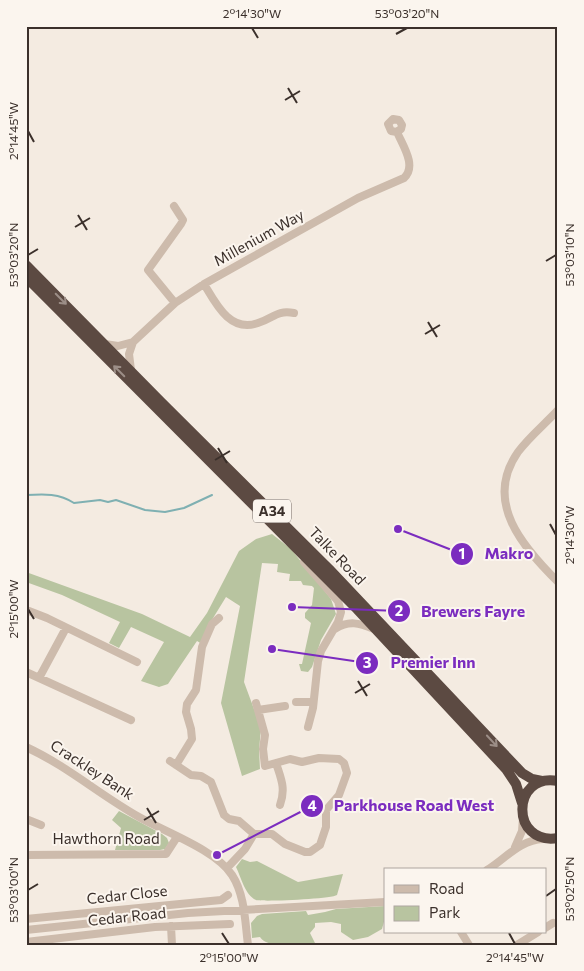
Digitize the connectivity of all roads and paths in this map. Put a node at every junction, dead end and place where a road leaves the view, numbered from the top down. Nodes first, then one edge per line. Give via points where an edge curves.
1 (397, 132) dead end
2 (174, 206) dead end
3 (26, 265) edge
4 (26, 277) edge
5 (204, 284) junction
6 (175, 303) junction
7 (294, 312) dead end
8 (133, 342) junction
9 (105, 344) junction
10 (131, 370) junction
11 (558, 410) edge
12 (272, 523) junction
13 (558, 582) edge
14 (29, 611) dead end
15 (219, 618) dead end
16 (66, 628) junction
17 (375, 629) junction
18 (333, 630) junction
19 (137, 662) dead end
20 (26, 672) edge
21 (39, 678) junction
22 (296, 702) dead end
23 (313, 702) junction
24 (284, 706) dead end
25 (131, 720) dead end
26 (308, 728) dead end
27 (26, 747) edge
28 (276, 762) junction
29 (266, 766) junction
30 (268, 775) dead end
31 (557, 780) edge
32 (542, 781) junction
33 (522, 803) junction
34 (280, 805) dead end
35 (523, 818) junction
36 (26, 819) edge
37 (41, 825) dead end
38 (254, 834) junction
39 (178, 837) junction
40 (553, 838) edge
41 (512, 851) junction
42 (26, 855) edge
43 (227, 868) junction
44 (490, 868) edge
45 (228, 894) dead end
46 (384, 902) edge
47 (243, 909) junction
48 (99, 912) junction
49 (26, 919) edge
50 (100, 922) junction
51 (227, 922) dead end
52 (553, 923) dead end
53 (171, 926) junction
54 (546, 927) edge
55 (26, 930) edge
56 (462, 934) edge
57 (535, 934) edge
58 (26, 942) edge
59 (172, 945) edge
60 (248, 945) edge
61 (469, 945) edge
62 (517, 945) edge

1 - 5 street, Millenium Way via 411,167 404,178 358,198
2 - 6 street via 181,224 148,270
3 -> 9 highway, Talke Road / A34
12 -> 4 highway, Talke Road / A34
5 - 6 street, Millenium Way
5 - 7 street via 226,318 240,324 258,324 284,311
6 - 8 street, Millenium Way
8 - 9 street via 118,346
8 - 10 street via 129,354
9 - 10 highway, Talke Road / A34
10 -> 32 highway, Talke Road / A34 via 329,569 522,773
11 - 13 street via 519,452 509,468 505,500 519,537
12 - 17 highway, Talke Road / A34
12 - 18 street via 338,601 341,612
14 - 16 street
15 - 38 street via 212,624 202,647 193,678 196,690 187,704 192,739 173,763 191,775 207,778 224,815 239,821
16 - 19 street
16 - 21 street
17 - 18 street via 353,623
17 - 33 highway, Talke Road / A34 via 506,769 516,784
18 - 23 street via 321,651
20 - 21 street
21 - 25 street
22 - 23 street
23 - 26 street
24 - 29 street via 257,706 265,735
27 - 39 street, Crackley Bank via 66,768 138,817
28 - 29 street
28 - 34 street via 284,787
28 - 38 street via 339,759 347,773 339,795 326,810 326,827 320,845 315,849 305,852 285,844 272,834
29 - 30 street
31 - 32 highway, A34
32 - 33 highway via 530,789
33 - 35 highway, A34
35 - 40 highway via 538,836
35 - 41 street via 519,840
36 - 37 street
38 - 43 street
39 - 42 street, Hawthorn Road via 166,854
39 - 43 street, Crackley Bank
40 - 41 street via 533,839
41 - 44 street
43 - 47 street, Crackley Bank via 238,887
45 - 48 street, Cedar Close via 221,900
46 - 47 street, Cedar Road
47 - 50 street, Cedar Road
47 - 60 street, Crackley Bank
48 - 49 street, Cedar Close
48 - 50 street, Cedar Road
50 - 55 street, Cedar Road
51 - 53 street, Cedar Road
52 - 54 street
53 - 58 street, Cedar Road
53 - 59 street
56 - 61 street
57 - 62 street

